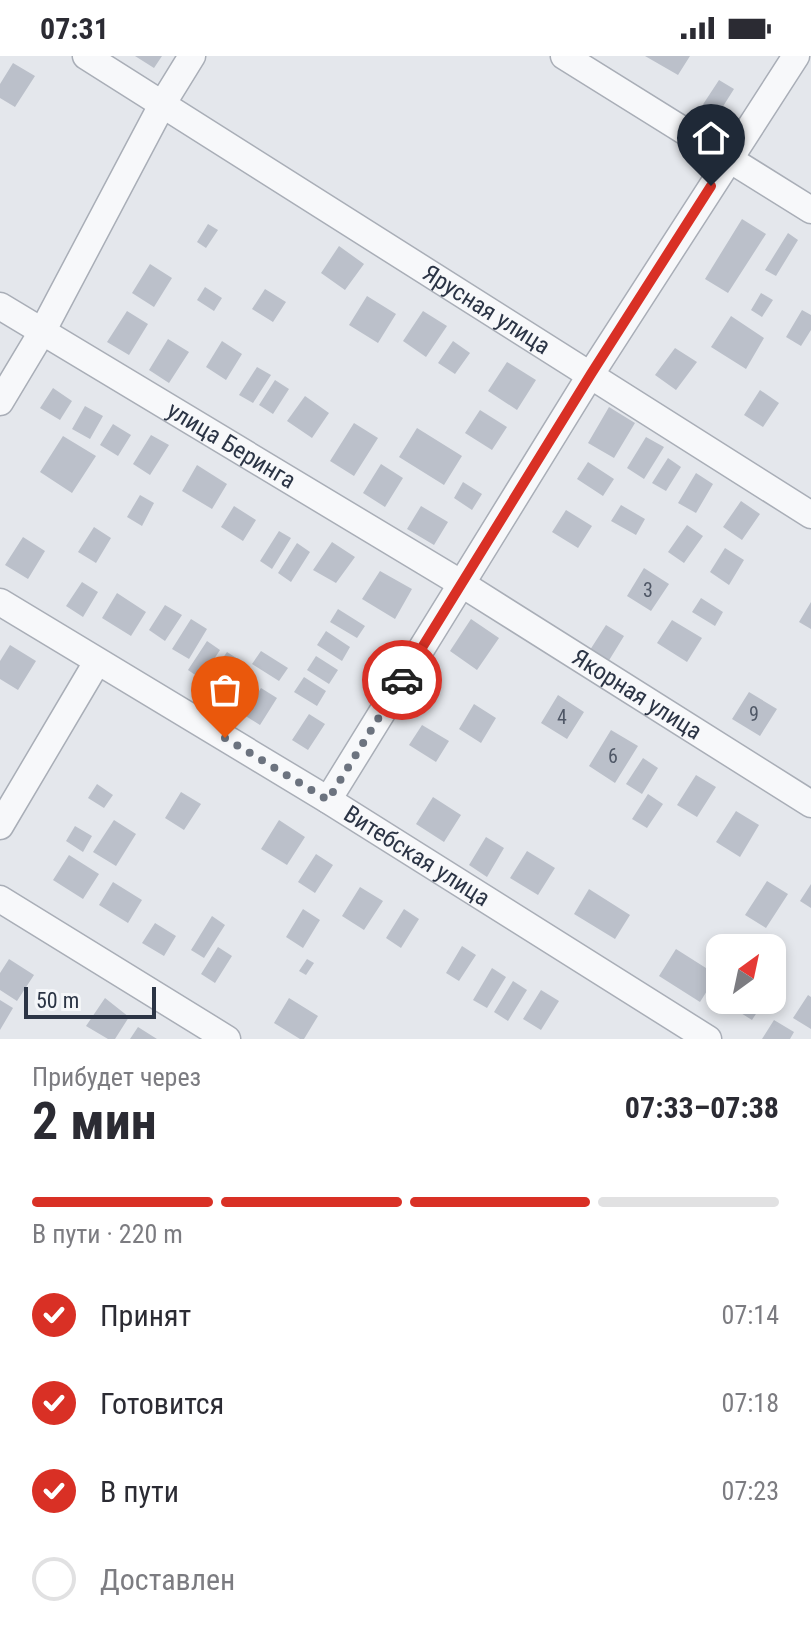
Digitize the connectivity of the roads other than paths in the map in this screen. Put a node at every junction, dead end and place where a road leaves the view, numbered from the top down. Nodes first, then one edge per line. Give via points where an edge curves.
1 (86, 56) edge
2 (192, 56) edge
3 (564, 56) edge
4 (796, 56) edge
5 (163, 103) junction
6 (729, 159) junction
7 (811, 210) edge
8 (0, 306) edge
9 (42, 332) junction
10 (591, 374) junction
11 (0, 402) edge
12 (811, 515) edge
13 (462, 584) junction
14 (0, 602) edge
15 (97, 662) junction
16 (328, 800) junction
17 (811, 804) edge
18 (0, 826) edge
19 (0, 899) edge
20 (227, 1039) edge
21 (708, 1039) edge

1 - 5 street, Ярусная улица
2 - 5 street
3 - 6 street
4 - 6 street
5 - 9 street
5 - 10 street, Ярусная улица
6 - 7 street
6 - 10 street
8 - 9 street, улица Беринга
9 - 11 street
9 - 13 street, улица Беринга
10 - 12 street, Ярусная улица
10 - 13 street
13 - 16 street
13 - 17 street, Якорная улица
14 - 15 street, Витебская улица
15 - 16 street, Витебская улица
15 - 18 street
16 - 21 street, Витебская улица
19 - 20 street

